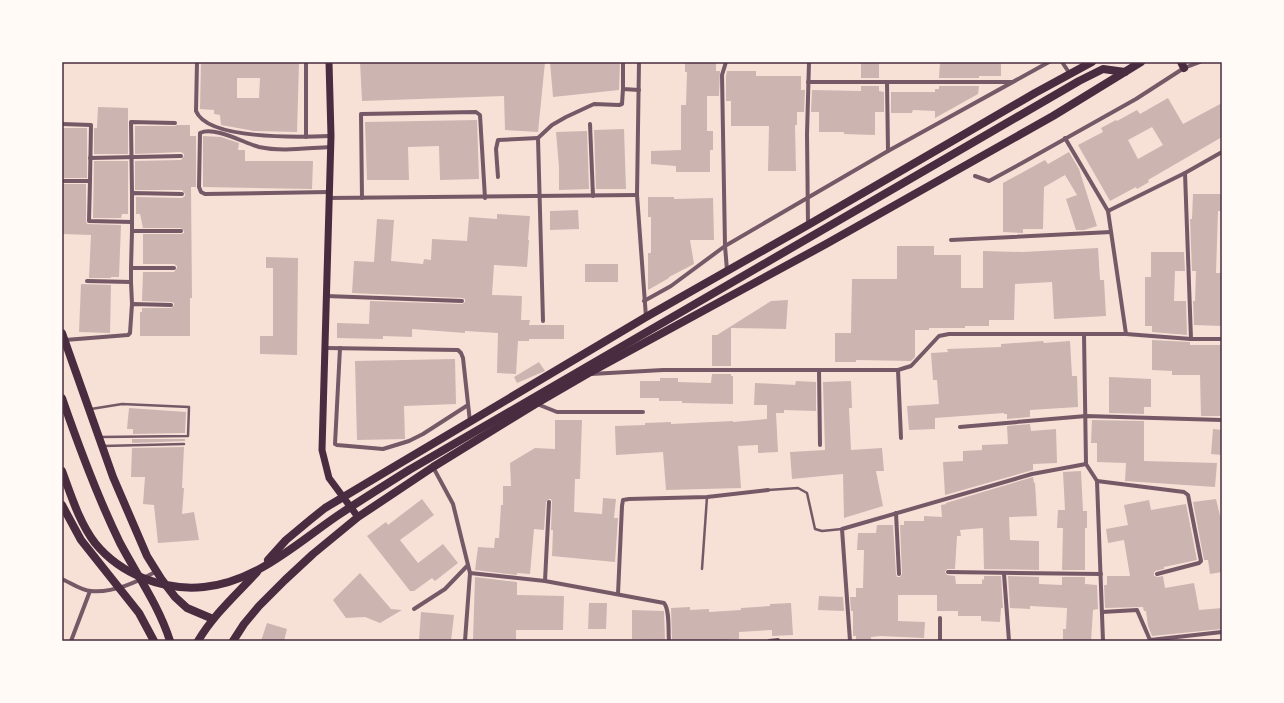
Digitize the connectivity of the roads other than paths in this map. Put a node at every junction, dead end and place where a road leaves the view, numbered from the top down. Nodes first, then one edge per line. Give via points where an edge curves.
1 (197, 62) edge
2 (306, 62) edge
3 (329, 62) edge
4 (623, 62) edge
5 (639, 62) edge
6 (726, 62) edge
7 (809, 62) edge
8 (1049, 62) edge
9 (1062, 62) edge
10 (1092, 62) edge
11 (1141, 62) edge
12 (1200, 62) edge
13 (1183, 65) edge
14 (1125, 72) junction
15 (1070, 74) junction
16 (808, 82) junction
17 (887, 82) junction
18 (1014, 82) junction
19 (623, 89) junction
20 (639, 90) junction
21 (175, 123) dead end
22 (62, 124) edge
23 (590, 124) dead end
24 (331, 136) junction
25 (306, 137) junction
26 (538, 138) junction
27 (1065, 138) junction
28 (330, 147) junction
29 (888, 151) junction
30 (1222, 152) edge
31 (181, 156) dead end
32 (90, 158) junction
33 (132, 158) junction
34 (1185, 173) junction
35 (975, 176) dead end
36 (498, 177) dead end
37 (62, 181) edge
38 (90, 181) junction
39 (132, 193) junction
40 (182, 194) dead end
41 (329, 195) junction
42 (637, 195) junction
43 (593, 196) junction
44 (539, 197) junction
45 (362, 198) junction
46 (485, 198) junction
47 (808, 198) junction
48 (1108, 211) junction
49 (132, 222) junction
50 (808, 225) junction
51 (132, 231) junction
52 (181, 231) dead end
53 (1111, 232) junction
54 (951, 240) dead end
55 (725, 246) junction
56 (131, 268) junction
57 (174, 268) dead end
58 (727, 271) junction
59 (87, 281) dead end
60 (131, 282) junction
61 (326, 296) junction
62 (644, 301) junction
63 (462, 302) dead end
64 (132, 304) junction
65 (171, 305) dead end
66 (646, 317) junction
67 (543, 321) dead end
68 (1084, 334) junction
69 (1126, 334) junction
70 (63, 337) edge
71 (1191, 339) junction
72 (1222, 339) edge
73 (326, 348) junction
74 (340, 348) junction
75 (820, 370) junction
76 (898, 370) junction
77 (587, 374) junction
78 (62, 398) edge
79 (537, 403) junction
80 (468, 405) junction
81 (90, 409) junction
82 (643, 412) dead end
83 (1086, 416) junction
84 (1222, 420) edge
85 (470, 422) junction
86 (960, 427) dead end
87 (100, 437) junction
88 (901, 438) dead end
89 (184, 444) dead end
90 (820, 445) dead end
91 (102, 446) junction
92 (1086, 464) junction
93 (433, 468) junction
94 (62, 471) edge
95 (1097, 481) junction
96 (768, 490) joint
97 (344, 497) junction
98 (707, 497) junction
99 (549, 502) dead end
100 (62, 505) edge
101 (896, 513) junction
102 (358, 517) junction
103 (842, 529) junction
104 (468, 565) junction
105 (702, 569) dead end
106 (157, 571) junction
107 (470, 572) junction
108 (948, 572) dead end
109 (899, 574) dead end
110 (1004, 574) junction
111 (1101, 574) junction
112 (1156, 574) dead end
113 (62, 579) edge
114 (545, 581) junction
115 (118, 587) junction
116 (90, 591) junction
117 (618, 594) junction
118 (414, 609) dead end
119 (1102, 612) junction
120 (940, 618) dead end
121 (213, 619) junction
122 (1222, 632) edge
123 (778, 640) dead end
124 (71, 641) edge
125 (154, 641) edge
126 (170, 641) edge
127 (198, 641) edge
128 (233, 641) edge
129 (464, 641) edge
130 (669, 641) edge
131 (769, 641) edge
132 (850, 641) edge
133 (940, 641) edge
134 (1009, 641) edge
135 (1103, 641) edge

1 - 25 street via 196,112 213,127 261,136
2 - 25 street
3 - 24 main road
4 - 19 street
5 - 20 street
6 - 55 street via 722,75
7 - 16 street
8 - 18 street
9 - 15 street
10 - 15 main road
11 - 14 main road
12 - 13 street
13 - 27 street via 1136,99
14 - 77 main road via 1053,116 826,244
14 - 94 main road via 1103,69 1079,81 395,479 338,515 275,560 240,578 204,587 175,586 147,579 123,567 94,542 77,511
15 - 50 main road
16 - 17 street
16 - 47 street
17 - 18 street
17 - 29 street
18 - 29 street
19 - 20 street
19 - 26 street via 622,104 594,104 566,116
20 - 42 street
21 - 33 street via 131,122
22 - 32 street via 91,125
23 - 43 street
24 - 25 street
24 - 28 main road
26 - 36 street via 498,140
26 - 44 street
27 - 35 street via 989,181
27 - 48 street
28 - 41 main road
28 - 41 street via 273,149 212,132 200,133 199,187 205,194
29 - 47 street
30 - 34 street
31 - 33 street
32 - 33 street
32 - 38 street
33 - 39 street
34 - 48 street
34 - 71 street
37 - 38 street
38 - 49 street via 89,221
39 - 40 street
39 - 49 street
41 - 45 street
41 - 61 main road
42 - 43 street
42 - 62 street
43 - 44 street
44 - 46 street
44 - 67 street
45 - 46 street
45 - 46 street via 361,114 476,112 480,115
47 - 50 street
47 - 55 street
48 - 53 street
49 - 51 street
50 - 58 main road
51 - 52 street
51 - 56 street
53 - 54 street
53 - 69 street
55 - 58 street
55 - 62 street via 671,286
56 - 57 street
56 - 60 street
58 - 66 main road
59 - 60 street
60 - 64 street
61 - 63 street
61 - 73 main road
62 - 66 street
64 - 65 street
64 - 70 street via 128,335
66 - 85 main road
68 - 69 street
68 - 76 street via 944,334 939,336 911,366
68 - 83 street
69 - 71 street
70 - 81 main road
71 - 72 street
73 - 74 street
73 - 97 main road via 322,450 329,478
74 - 80 street via 458,350 463,358
74 - 80 street via 335,444 337,445 383,449 423,434
75 - 76 street
75 - 77 street via 663,370
75 - 90 street
76 - 88 street
77 - 79 main road
78 - 126 main road via 100,498
79 - 82 street via 557,412
79 - 93 main road
80 - 85 street
81 - 87 main road
81 - 87 lane via 122,404 189,407 188,436
83 - 84 street
83 - 86 street
83 - 92 street
85 - 97 main road
87 - 91 main road
89 - 91 lane
91 - 106 main road via 137,533
92 - 95 street
92 - 101 street via 1032,474
93 - 102 main road
93 - 104 street via 454,504
95 - 111 street
95 - 112 street via 1184,492 1188,495 1202,560
96 - 98 street
96 - 103 lane via 798,488 807,493 815,529
97 - 102 main road
97 - 121 main road via 325,508 286,540
98 - 105 lane
98 - 117 street via 623,500
99 - 114 street
100 - 115 main road via 81,540
101 - 103 street
101 - 109 street
102 - 128 main road via 285,580 254,612 237,632
103 - 132 street
104 - 107 street
104 - 118 street via 444,589
106 - 115 street via 132,584
106 - 121 main road via 175,597 187,608
107 - 114 street
107 - 129 street
108 - 110 street
110 - 111 street
110 - 134 street
111 - 119 street
113 - 116 street
114 - 117 street
115 - 116 street
115 - 125 main road via 139,614
116 - 124 street
117 - 130 street via 664,603 667,610
119 - 122 street via 1137,610 1149,639 1152,640
119 - 135 street
120 - 133 street
121 - 127 main road
123 - 131 street

